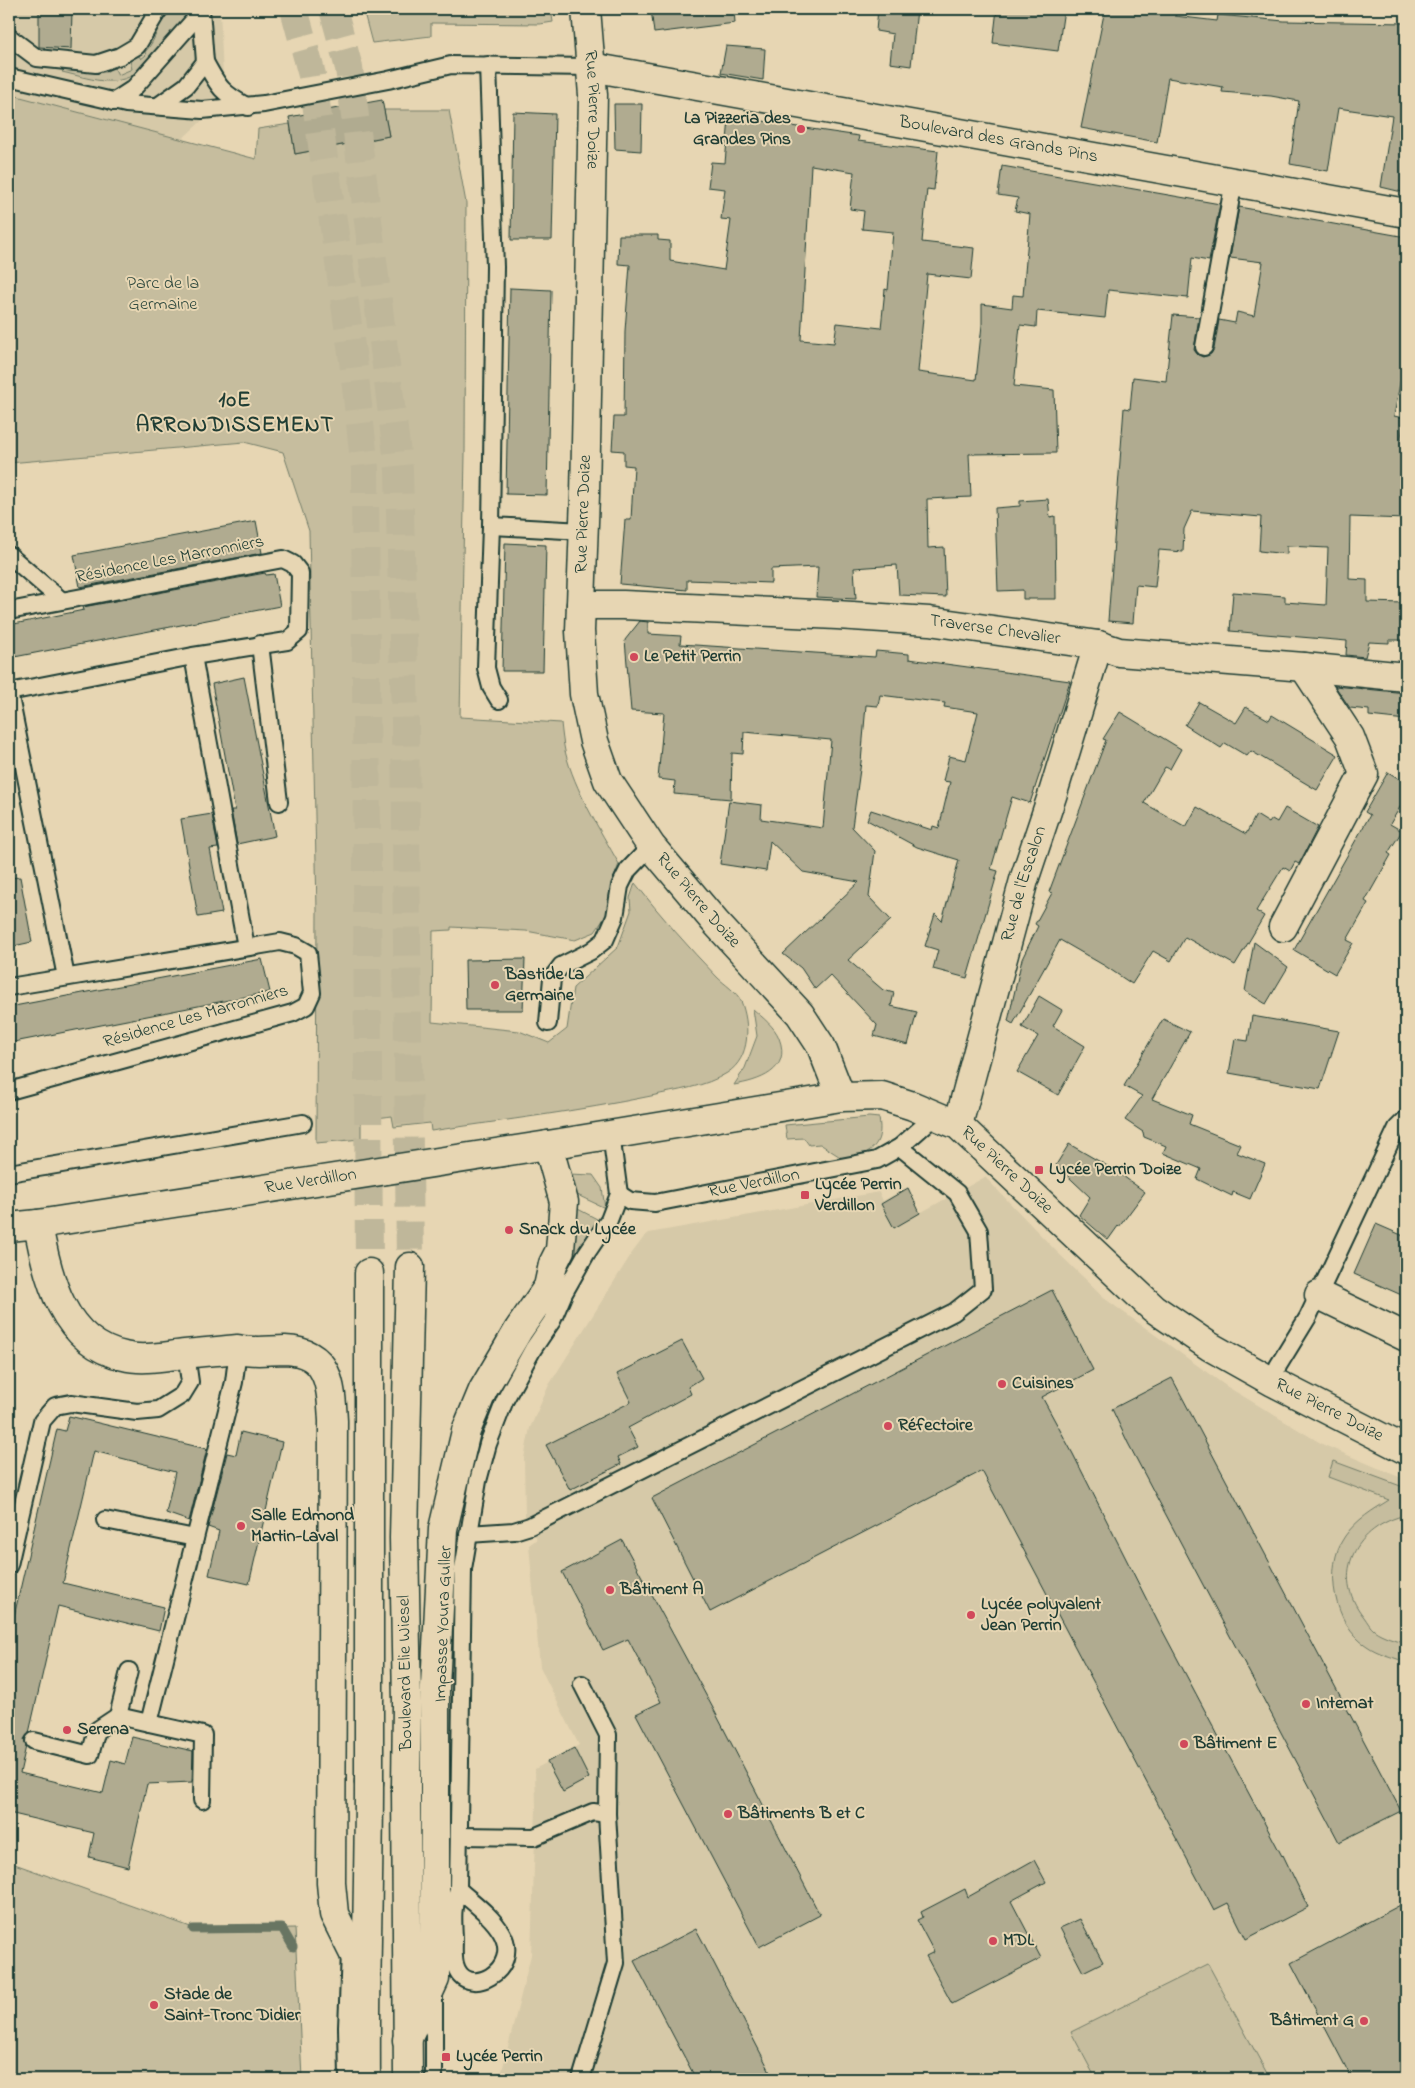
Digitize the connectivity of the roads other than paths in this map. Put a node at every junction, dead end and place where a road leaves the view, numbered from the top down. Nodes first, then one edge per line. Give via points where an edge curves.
1 (159, 9) edge
2 (586, 9) edge
3 (201, 10) edge
4 (9, 37) edge
5 (205, 62) junction
6 (488, 65) junction
7 (592, 67) junction
8 (9, 76) edge
9 (113, 102) junction
10 (158, 106) junction
11 (248, 107) junction
12 (1234, 181) junction
13 (1406, 213) edge
14 (1204, 347) dead end
15 (491, 526) junction
16 (583, 531) junction
17 (9, 556) edge
18 (61, 600) junction
19 (581, 605) junction
20 (9, 611) edge
21 (260, 644) junction
22 (1098, 646) junction
23 (193, 656) junction
24 (1304, 667) junction
25 (1406, 677) edge
26 (9, 692) edge
27 (498, 700) dead end
28 (279, 802) dead end
29 (651, 846) junction
30 (1283, 927) dead end
31 (246, 947) junction
32 (66, 977) junction
33 (9, 987) edge
34 (548, 1023) dead end
35 (9, 1091) edge
36 (841, 1096) junction
37 (1406, 1119) edge
38 (947, 1120) junction
39 (303, 1123) dead end
40 (612, 1134) junction
41 (548, 1145) junction
42 (900, 1147) junction
43 (9, 1173) edge
44 (619, 1194) junction
45 (38, 1224) junction
46 (9, 1227) edge
47 (573, 1252) junction
48 (410, 1267) tunnel mouth
49 (369, 1273) tunnel mouth
50 (564, 1293) junction
51 (1319, 1295) junction
52 (1406, 1337) edge
53 (238, 1349) junction
54 (186, 1354) junction
55 (1273, 1382) junction
56 (1406, 1450) edge
57 (105, 1520) dead end
58 (468, 1534) junction
59 (195, 1538) junction
60 (9, 1565) edge
61 (130, 1671) dead end
62 (582, 1684) dead end
63 (118, 1716) junction
64 (149, 1723) junction
65 (34, 1741) dead end
66 (202, 1800) dead end
67 (607, 1814) junction
68 (459, 1836) junction
69 (458, 1889) junction
70 (350, 1944) junction
71 (365, 1976) junction
72 (435, 1979) junction
73 (407, 2040) junction
74 (348, 2079) edge
75 (366, 2079) edge
76 (408, 2079) edge
77 (434, 2079) edge
78 (581, 2079) edge

1 - 4 lane via 138,46 96,64 37,58
2 - 7 main road, Rue Pierre Doize
3 - 5 lane
3 - 9 lane via 133,89
5 - 10 lane via 186,86
5 - 11 lane via 227,96
6 - 7 lane
6 - 11 lane via 451,64 388,80
6 - 15 lane via 495,268
7 - 12 main road, Boulevard des Grands Pins
7 - 16 main road, Rue Pierre Doize
8 - 9 lane
9 - 10 lane
10 - 11 lane via 202,110
12 - 13 main road, Boulevard des Grands Pins
12 - 14 lane
15 - 16 lane
15 - 27 lane via 486,668 490,687
16 - 19 main road, Rue Pierre Doize
17 - 18 lane, Résidence Les Marronniers
18 - 20 lane, Résidence Les Marronniers
18 - 21 lane, Résidence Les Marronniers via 283,559 300,573 299,631 287,641
19 - 22 main road, Traverse Chevalier via 929,621
19 - 29 main road, Rue Pierre Doize via 584,694 594,742 608,781
21 - 23 lane, Résidence Les Marronniers
21 - 28 lane
22 - 24 main road, Traverse Chevalier via 1120,652
22 - 38 main road, Rue de l'Escalon
23 - 26 lane, Résidence Les Marronniers
23 - 31 lane
24 - 25 main road, Traverse Chevalier
24 - 30 main road via 1350,737 1364,774
26 - 32 lane, Résidence Les Marronniers
29 - 34 lane via 628,870 620,886 616,917 605,940 561,966 552,978
29 - 36 main road, Rue Pierre Doize via 800,1014 821,1046
31 - 32 lane, Résidence Les Marronniers
31 - 35 lane, Résidence Les Marronniers via 280,942 308,953 312,993 306,1006 293,1013
32 - 33 lane, Résidence Les Marronniers
36 - 38 main road, Rue Pierre Doize via 882,1096
36 - 40 main road, Rue Verdillon
37 - 51 lane via 1397,1128
38 - 42 lane, Rue Verdillon
38 - 55 main road, Rue Pierre Doize via 1153,1308 1209,1346
39 - 43 lane
40 - 41 main road, Rue Verdillon
40 - 44 lane
41 - 45 main road, Rue Verdillon
41 - 47 main road via 564,1202
42 - 44 lane, Rue Verdillon via 877,1160 655,1203 630,1201
42 - 58 lane via 957,1193 979,1231 983,1289 954,1312 530,1526 514,1531
44 - 47 lane, Impasse Youra Guller via 609,1220
45 - 46 main road, Rue Verdillon
45 - 54 main road via 53,1289 66,1316 83,1336 103,1350 125,1357
47 - 50 lane, Impasse Youra Guller
47 - 50 lane, Impasse Youra Guller via 566,1265
47 - 72 main road via 553,1264 548,1287 483,1390 466,1431 443,1528 435,1687
48 - 73 main road, Boulevard Elie Wiesel via 404,1538
49 - 71 main road, Boulevard Elie Wiesel via 369,1882
50 - 58 lane, Impasse Youra Guller via 502,1409 488,1444
51 - 52 main road
51 - 55 lane via 1278,1366
53 - 54 main road
53 - 59 lane via 234,1382
53 - 70 main road via 252,1352 286,1350 304,1354 318,1362 327,1374 331,1390 332,1883 334,1914
54 - 60 lane via 190,1382 182,1395 158,1410 137,1412 71,1403 55,1406 42,1421
55 - 56 main road, Rue Pierre Doize
57 - 59 lane
58 - 68 lane, Impasse Youra Guller via 463,1569
59 - 64 lane
61 - 63 lane
62 - 67 lane via 608,1735
63 - 64 lane
63 - 65 lane via 97,1730 90,1755
64 - 66 lane via 203,1735
67 - 68 lane via 593,1812 534,1838
67 - 78 lane via 616,1963
68 - 69 lane, Impasse Youra Guller
69 - 69 lane, Impasse Youra Guller via 453,1903 455,1967 464,1978 476,1982 489,1979 498,1972 504,1960 507,1948 502,1933
70 - 71 main road
70 - 74 lane
71 - 75 main road, Boulevard Elie Wiesel
72 - 73 main road
72 - 77 lane
73 - 76 main road, Boulevard Elie Wiesel

